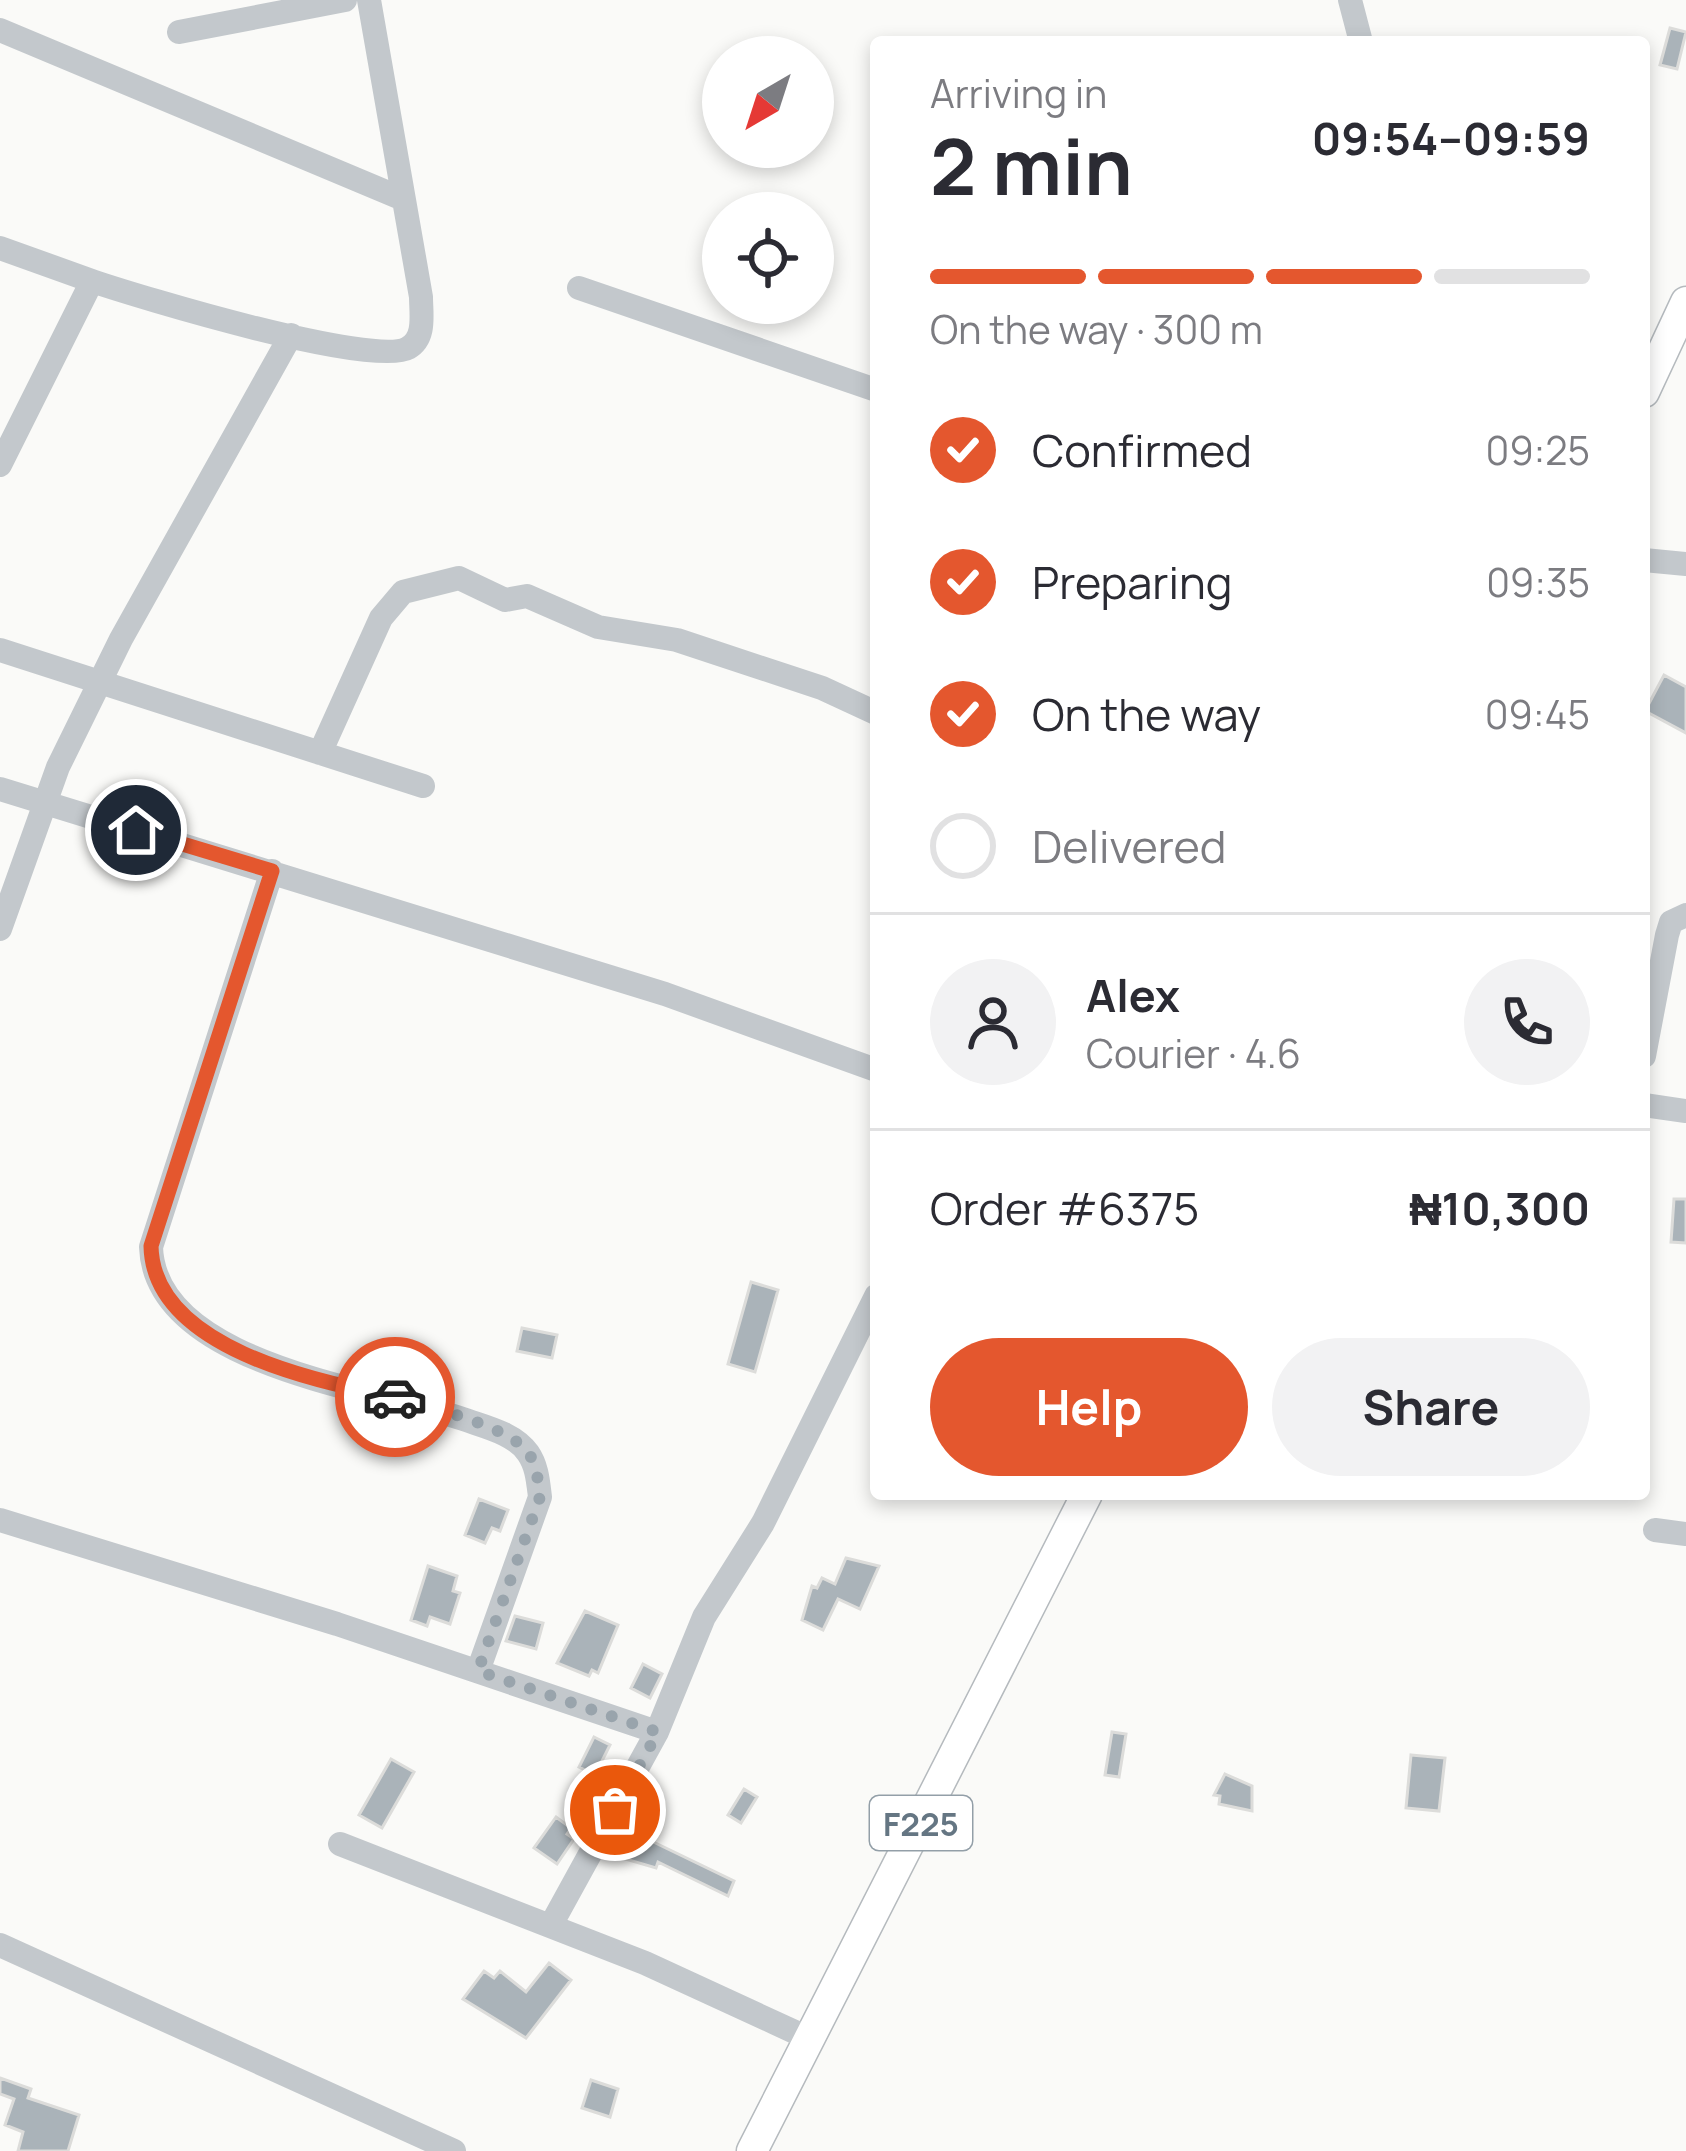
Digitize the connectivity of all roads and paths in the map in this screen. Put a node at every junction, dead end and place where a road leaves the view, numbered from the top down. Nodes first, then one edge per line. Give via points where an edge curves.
1 (345, 0) edge
2 (369, 0) edge
3 (1350, 0) edge
4 (0, 30) edge
5 (179, 32) dead end
6 (1354, 36) edge
7 (403, 199) junction
8 (0, 248) edge
9 (92, 281) junction
10 (578, 288) dead end
11 (1686, 302) edge
12 (291, 335) junction
13 (1650, 379) edge
14 (870, 388) edge
15 (1, 459) edge
16 (1650, 561) edge
17 (1685, 567) edge
18 (0, 650) edge
19 (100, 681) junction
20 (870, 710) edge
21 (320, 753) junction
22 (422, 786) dead end
23 (0, 789) edge
24 (45, 803) junction
25 (272, 871) junction
26 (1686, 915) edge
27 (0, 929) edge
28 (1650, 1024) edge
29 (870, 1068) edge
30 (1650, 1106) edge
31 (1686, 1111) edge
32 (870, 1308) edge
33 (1085, 1500) edge
34 (0, 1520) edge
35 (1655, 1530) dead end
36 (1686, 1534) edge
37 (478, 1671) junction
38 (658, 1732) junction
39 (340, 1844) dead end
40 (551, 1925) junction
41 (0, 1945) edge
42 (810, 2039) junction
43 (454, 2151) edge
44 (752, 2151) edge

1 - 5 street
2 - 7 street
3 - 6 street
4 - 7 street
7 - 12 street via 421,297 414,344 394,352
8 - 9 street
9 - 12 street
9 - 15 street
10 - 14 street
11 - 13 main road
12 - 19 street
16 - 17 street
18 - 19 street
19 - 21 street
19 - 24 street
20 - 21 street via 677,640 598,626 527,596 506,600 459,578 403,592 381,618
21 - 22 street
23 - 24 street
24 - 25 street
24 - 27 street
25 - 29 street via 665,994
25 - 37 street via 151,1246 152,1273 207,1335 311,1379 399,1397 505,1434 526,1450 540,1497
26 - 28 street via 1667,935
30 - 31 street
32 - 38 street via 763,1522 704,1617
33 - 42 main road, F225
34 - 37 street
35 - 36 street
37 - 38 street
38 - 40 street
39 - 40 street
40 - 42 street
41 - 43 street
42 - 44 main road, F225

